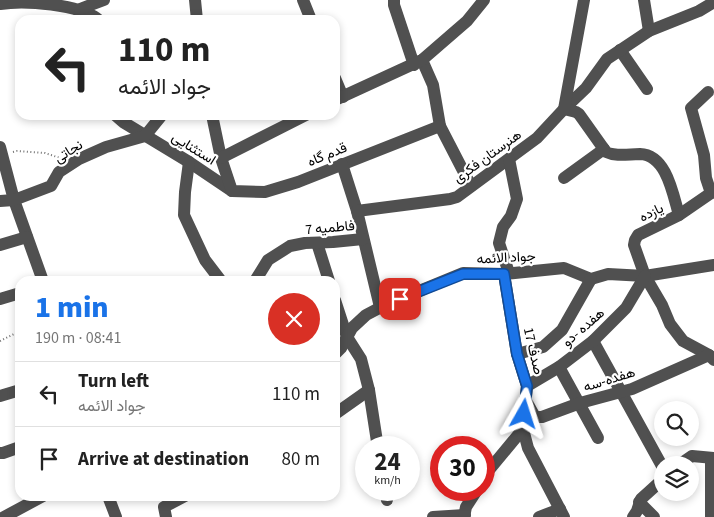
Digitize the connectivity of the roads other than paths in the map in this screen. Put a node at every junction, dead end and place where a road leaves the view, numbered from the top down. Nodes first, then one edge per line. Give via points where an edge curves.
1 (104, 0) edge
2 (195, 0) edge
3 (303, 0) edge
4 (394, 0) edge
5 (484, 0) edge
6 (584, 0) edge
7 (644, 0) edge
8 (33, 1) edge
9 (714, 2) edge
10 (0, 4) edge
11 (80, 9) junction
12 (90, 15) edge
13 (196, 15) edge
14 (309, 15) edge
15 (648, 31) junction
16 (620, 50) junction
17 (418, 63) junction
18 (647, 89) dead end
19 (708, 92) dead end
20 (340, 99) edge
21 (564, 109) junction
22 (121, 120) edge
23 (158, 120) edge
24 (213, 120) edge
25 (296, 120) edge
26 (440, 126) junction
27 (145, 136) junction
28 (604, 149) junction
29 (1, 153) edge
30 (221, 158) junction
31 (510, 159) junction
32 (189, 162) junction
33 (342, 164) junction
34 (564, 178) dead end
35 (471, 186) junction
36 (232, 191) junction
37 (712, 192) edge
38 (14, 200) junction
39 (0, 201) edge
40 (357, 212) junction
41 (679, 215) junction
42 (27, 237) junction
43 (363, 239) junction
44 (317, 243) junction
45 (0, 245) edge
46 (714, 265) edge
47 (507, 273) junction
48 (41, 276) edge
49 (217, 276) edge
50 (258, 276) edge
51 (327, 276) edge
52 (645, 276) junction
53 (591, 279) junction
54 (15, 294) edge
55 (0, 299) edge
56 (380, 307) junction
57 (340, 315) edge
58 (347, 337) junction
59 (593, 340) junction
60 (340, 347) edge
61 (517, 354) junction
62 (712, 358) edge
63 (559, 367) junction
64 (527, 386) junction
65 (369, 390) junction
66 (15, 392) edge
67 (622, 392) junction
68 (0, 396) edge
69 (525, 399) junction
70 (580, 403) junction
71 (340, 410) edge
72 (523, 429) junction
73 (376, 436) edge
74 (598, 438) dead end
75 (15, 449) edge
76 (0, 453) edge
77 (656, 456) edge
78 (692, 456) edge
79 (713, 458) edge
80 (495, 463) edge
81 (654, 487) edge
82 (34, 501) edge
83 (110, 501) edge
84 (175, 501) edge
85 (470, 501) edge
86 (639, 502) junction
87 (562, 513) edge
88 (464, 516) edge
89 (4, 517) edge
90 (116, 517) edge
91 (166, 517) edge
92 (433, 517) edge
93 (539, 517) edge
94 (633, 517) edge
95 (654, 517) edge
96 (711, 517) edge

1 - 11 street
2 - 13 street
3 - 14 street
4 - 17 street
5 - 17 street via 467,21
6 - 21 street
7 - 15 street
8 - 10 street
8 - 11 street
9 - 15 street, هنرستان فکری
11 - 12 street
15 - 16 street, هنرستان فکری
16 - 18 street
16 - 21 street, هنرستان فکری via 607,59 586,88
17 - 20 street
17 - 26 street via 433,85
19 - 37 street via 691,108
21 - 28 street via 578,114
21 - 31 street, هنرستان فکری via 537,138
22 - 27 street, استثنایی
23 - 27 street
24 - 30 street
25 - 30 street
26 - 33 street, قدم گاه
26 - 35 street
27 - 32 street, استثنایی
27 - 38 street, نجاتی via 106,147 74,162 59,172 51,186
28 - 34 street
28 - 41 street via 612,155 644,154 655,159 662,167
29 - 38 street
30 - 36 street
31 - 35 street, هنرستان فکری
31 - 47 street, صدف 17 via 516,199 499,243
32 - 36 street, استثنایی
32 - 49 street via 184,215 205,260
33 - 36 street, قدم گاه via 265,192
33 - 40 street
35 - 40 street, هنرستان فکری via 450,199
37 - 41 street, یازده
38 - 39 street, نجاتی
38 - 42 street
40 - 43 street
41 - 52 street, یازده via 638,235 635,240
42 - 45 street
42 - 48 street
43 - 44 street, فاطمیه 7
43 - 56 street
44 - 50 street, فاطمیه 7 via 290,246 268,260
44 - 51 street
46 - 52 street
47 - 53 street, جواد الائمه via 564,268
47 - 56 street, جواد الائمه via 463,274
47 - 61 street, صدف 17
52 - 53 street via 608,274
52 - 59 street, هفده -دو via 626,308
52 - 62 street via 676,333 683,341
53 - 61 street via 562,330 543,347
54 - 55 street
56 - 58 street, جواد الائمه via 357,322
57 - 58 street
58 - 60 street, جواد الائمه
58 - 65 street via 361,359
59 - 63 street, هفده -دو
59 - 67 street
61 - 64 street, صدف 17
62 - 67 street, هفده-سه
63 - 64 street, هفده -دو
63 - 70 street
64 - 69 street, صدف 17
65 - 71 street
65 - 73 street
66 - 68 street
67 - 70 street, هفده-سه
67 - 77 street
69 - 70 street, هفده-سه via 535,417 539,418
69 - 72 street, صدف 17
70 - 74 street
72 - 80 street
72 - 87 street, صدف 17 via 528,448
75 - 76 street
78 - 79 street
79 - 96 street
81 - 86 street
82 - 89 street
83 - 90 street
84 - 91 street via 164,507
85 - 88 street
86 - 94 street
86 - 95 street
87 - 93 street
88 - 92 street

